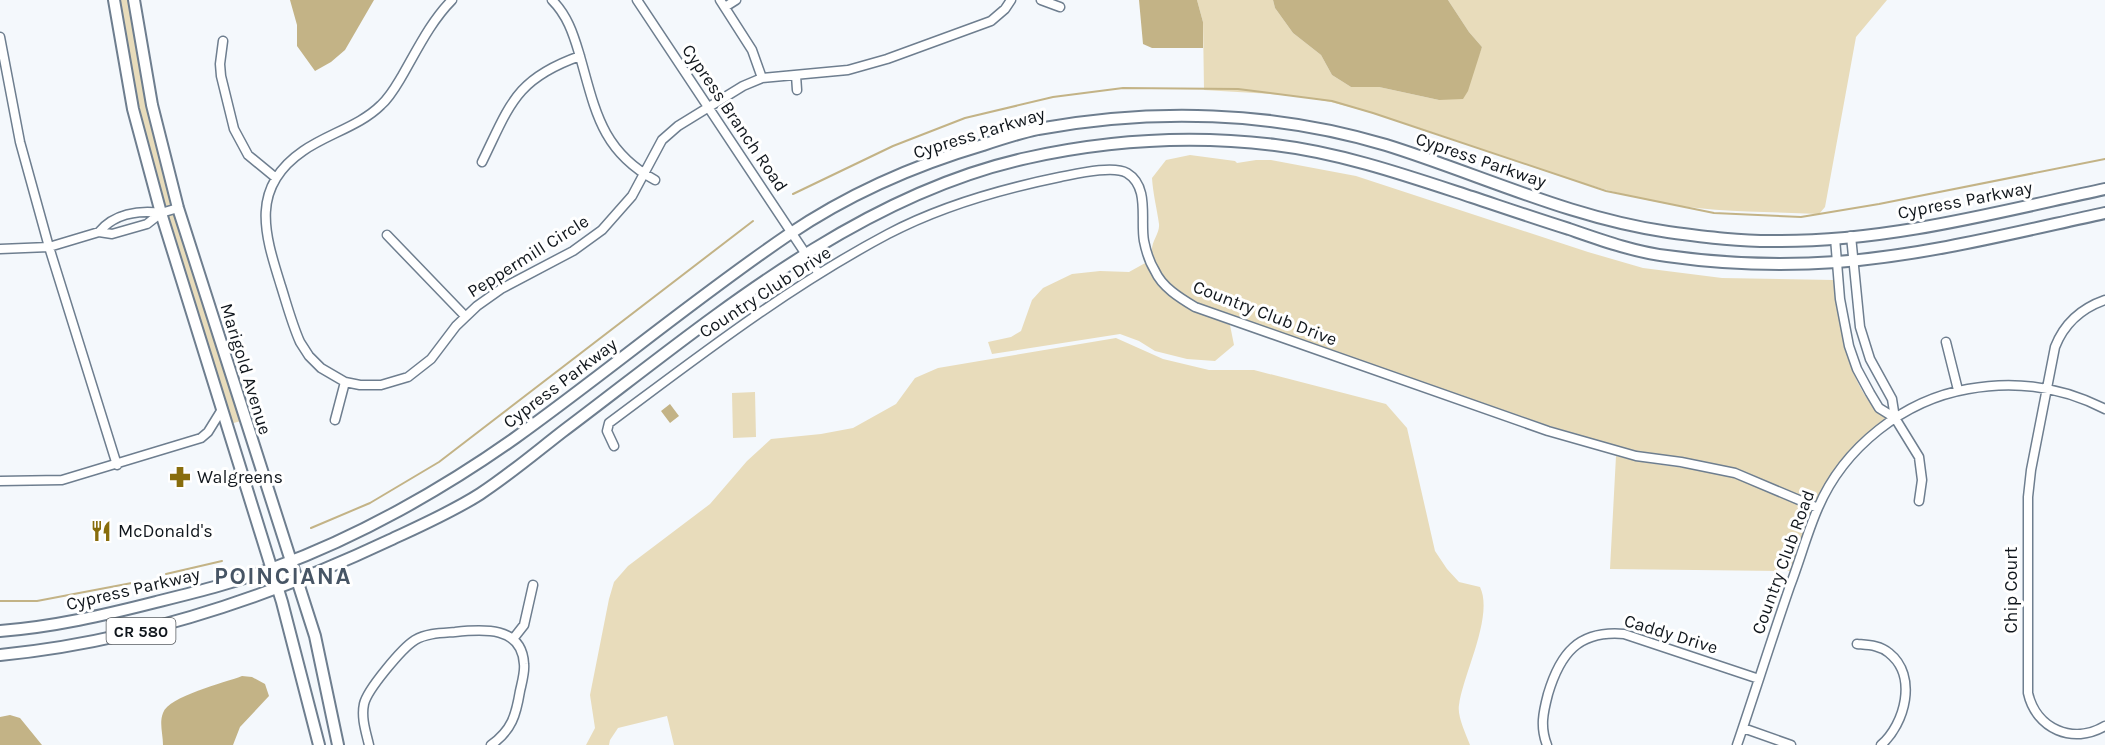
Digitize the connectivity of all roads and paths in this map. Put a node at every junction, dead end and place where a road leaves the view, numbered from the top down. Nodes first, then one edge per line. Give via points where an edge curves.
1 (114, 0) edge
2 (134, 0) edge
3 (452, 0) edge
4 (552, 0) edge
5 (637, 0) edge
6 (736, 0) edge
7 (1011, 0) edge
8 (1041, 0) edge
9 (723, 4) edge
10 (1060, 7) dead end
11 (0, 37) edge
12 (223, 40) dead end
13 (579, 56) junction
14 (796, 75) junction
15 (762, 78) junction
16 (797, 90) dead end
17 (708, 108) junction
18 (482, 162) dead end
19 (644, 174) junction
20 (276, 178) junction
21 (655, 180) dead end
22 (2105, 189) edge
23 (178, 208) junction
24 (160, 213) junction
25 (2105, 213) edge
26 (99, 232) junction
27 (791, 233) junction
28 (387, 235) dead end
29 (1851, 236) junction
30 (1835, 238) junction
31 (49, 247) junction
32 (0, 249) edge
33 (807, 253) junction
34 (1853, 260) junction
35 (1837, 262) junction
36 (819, 274) junction
37 (2105, 300) edge
38 (465, 316) junction
39 (1946, 342) dead end
40 (345, 382) junction
41 (2046, 388) junction
42 (1958, 390) junction
43 (2105, 409) edge
44 (221, 411) junction
45 (1895, 418) junction
46 (335, 420) dead end
47 (614, 446) dead end
48 (117, 465) junction
49 (0, 481) edge
50 (1919, 501) dead end
51 (1818, 508) junction
52 (290, 562) junction
53 (270, 569) junction
54 (297, 580) junction
55 (533, 585) dead end
56 (277, 588) junction
57 (0, 631) edge
58 (513, 639) junction
59 (1857, 644) dead end
60 (0, 655) edge
61 (1759, 679) junction
62 (2105, 726) edge
63 (1743, 728) junction
64 (319, 745) edge
65 (338, 745) edge
66 (369, 745) edge
67 (491, 745) edge
68 (1547, 745) edge
69 (1737, 745) edge
70 (1791, 745) edge
71 (1881, 745) edge

1 - 24 main road, Marigold Avenue via 134,109
2 - 23 main road, Marigold Avenue via 152,105
3 - 20 street, Peppermill Circle via 380,106 303,150
4 - 13 street via 568,21
5 - 17 street, Cypress Branch Road
6 - 9 street
7 - 14 street via 991,21 887,59 848,70
8 - 10 street
9 - 15 street via 752,50
11 - 31 street via 20,142
12 - 20 street via 220,70 234,129 248,155
13 - 18 street via 549,68 523,88
13 - 19 street via 607,137 619,155
14 - 15 street
14 - 16 street
15 - 17 street, Peppermill Circle
17 - 19 street, Peppermill Circle via 662,140
17 - 27 street, Cypress Branch Road
19 - 21 street
19 - 38 street, Peppermill Circle via 617,215 593,238 501,289
20 - 40 street, Peppermill Circle via 266,208 266,232 296,334 315,363
22 - 29 main road, Cypress Parkway via 1922,228
23 - 24 street
23 - 52 main road, Marigold Avenue
24 - 26 street via 147,224 112,234
24 - 26 street via 142,211 107,222
24 - 44 main road, Marigold Avenue
25 - 34 main road, Cypress Parkway via 1933,249
26 - 31 street
27 - 30 main road, Cypress Parkway via 856,196 963,151 1033,130 1108,119 1184,115 1253,118 1317,128 1385,145 1609,220 1663,231 1779,242
27 - 33 street, Cypress Branch Road
27 - 52 main road, Cypress Parkway via 455,477 394,512
28 - 38 street
29 - 30 main road, Cypress Parkway
29 - 34 street
30 - 35 street
31 - 32 street
31 - 48 street
33 - 35 main road, Cypress Parkway via 876,213 954,179 1022,159 1140,141 1197,141 1275,145 1345,159 1661,256 1739,263
33 - 36 street, Cypress Branch Road
33 - 54 main road, Cypress Parkway via 479,495 360,554
34 - 35 main road, Cypress Parkway
34 - 45 street via 1863,336 1876,373 1892,399
35 - 45 street via 1852,357 1879,408
36 - 47 street, Country Club Drive via 722,338 609,423 607,430
36 - 51 street, Country Club Drive via 889,234 948,208 1017,185 1089,171 1126,172 1143,200 1144,241 1155,273 1175,295 1195,307 1548,431 1636,456 1735,473
37 - 41 street, Chip Court via 2083,311 2063,331 2055,347
38 - 40 street, Peppermill Circle via 431,359 408,377 373,386
39 - 42 street
40 - 46 street
41 - 42 street, Country Club Road via 2006,385
41 - 43 street, Country Club Road
41 - 62 street, Chip Court via 2027,507 2028,693 2034,712 2058,732 2078,736
42 - 45 street, Country Club Road
44 - 48 street via 201,438
44 - 53 main road, Marigold Avenue
45 - 50 street via 1919,457
45 - 51 street, Country Club Road via 1847,462
48 - 49 street via 62,480
51 - 61 street, Country Club Road
52 - 53 main road, Cypress Parkway
52 - 54 main road, Marigold Avenue
53 - 56 main road, Marigold Avenue
53 - 57 main road, Cypress Parkway / CR 580 via 107,615
54 - 56 main road, Cypress Parkway
54 - 65 main road, Marigold Avenue via 315,636
55 - 58 street via 524,625
56 - 60 main road, Cypress Parkway / CR 580 via 141,631 48,650
56 - 64 main road, Marigold Avenue
58 - 66 street via 490,630 416,640 367,695 363,712
58 - 67 street via 524,663 517,709 506,733
59 - 71 street via 1872,645 1889,653 1904,680 1902,713
61 - 63 street, Country Club Road
61 - 68 street, Caddy Drive via 1624,634 1594,636 1568,651 1555,671 1542,713
63 - 69 street, Country Club Road
63 - 70 street

